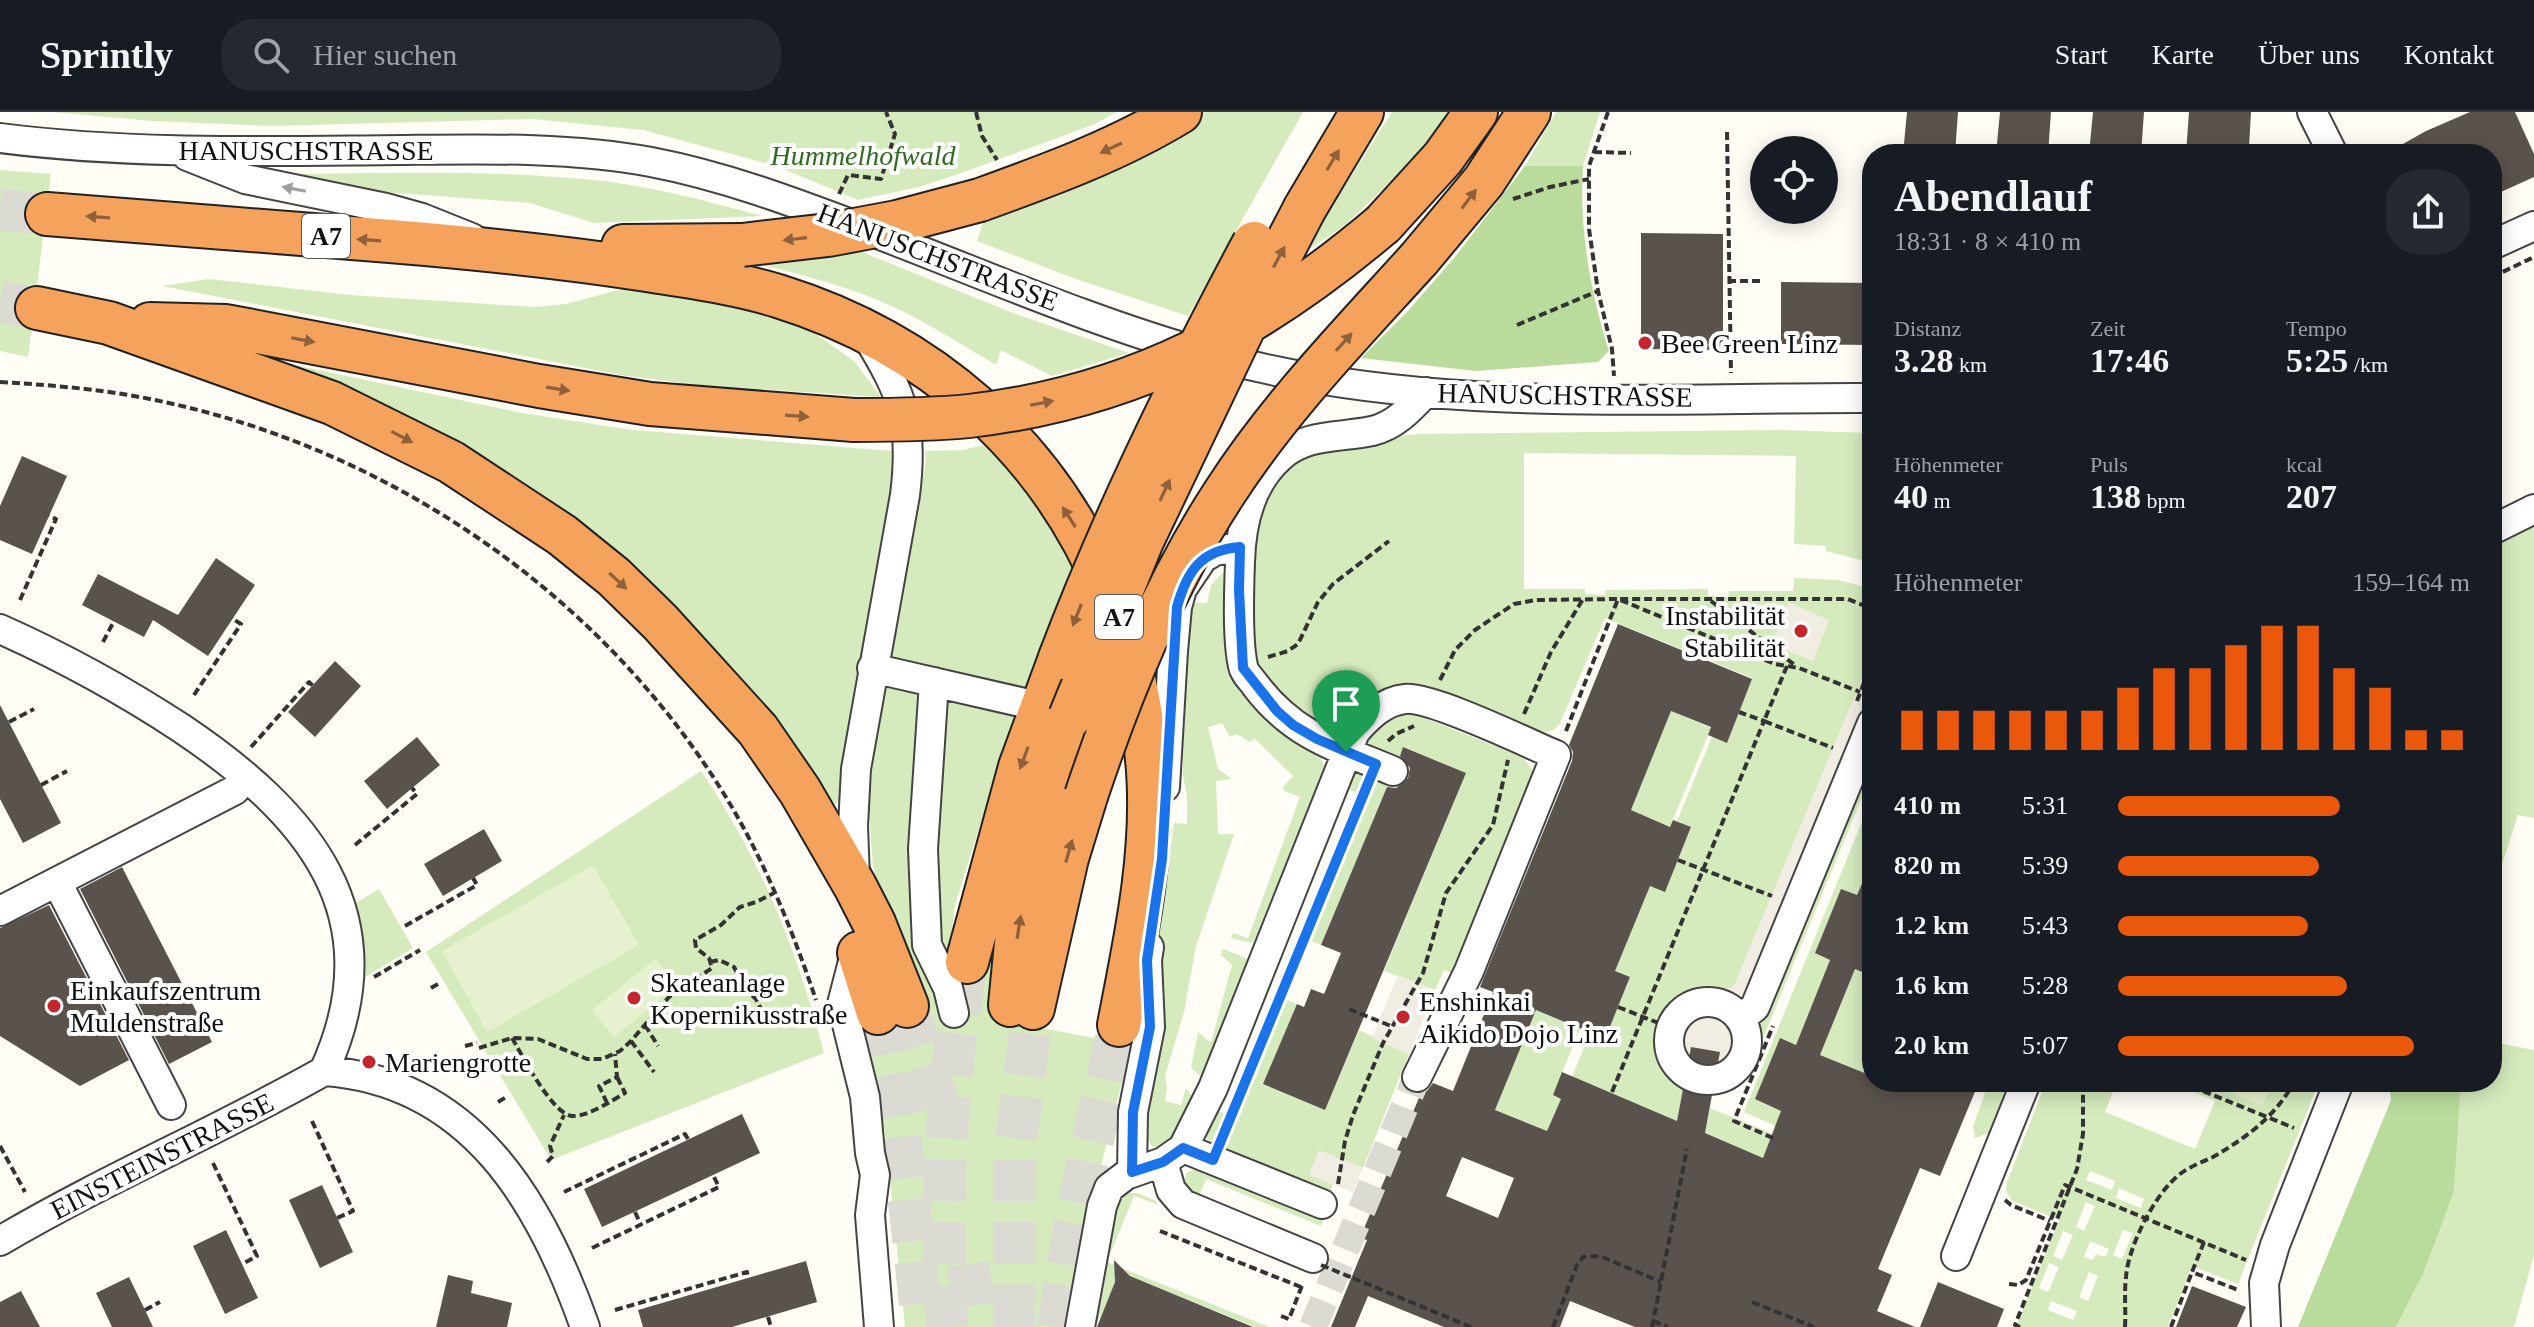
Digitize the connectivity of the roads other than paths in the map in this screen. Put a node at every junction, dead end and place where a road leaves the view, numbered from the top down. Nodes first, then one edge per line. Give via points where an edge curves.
1 (1180, 112) edge
2 (1331, 112) edge
3 (1362, 112) edge
4 (1476, 112) edge
5 (1529, 112) edge
6 (2312, 112) edge
7 (0, 138) edge
8 (2328, 144) edge
9 (174, 151) junction
10 (1293, 200) junction
11 (47, 214) tunnel mouth
12 (2534, 226) edge
13 (2502, 240) edge
14 (503, 250) junction
15 (37, 308) tunnel mouth
16 (109, 323) junction
17 (864, 330) junction
18 (1426, 392) junction
19 (1862, 398) edge
20 (2534, 509) edge
21 (2502, 525) edge
22 (1240, 547) junction
23 (0, 629) edge
24 (872, 668) junction
25 (934, 682) junction
26 (1056, 712) junction
27 (1862, 748) edge
28 (1346, 752) junction
29 (1385, 768) road end
30 (240, 772) junction
31 (800, 791) junction
32 (57, 882) junction
33 (855, 886) junction
34 (0, 911) edge
35 (857, 945) junction
36 (967, 962) tunnel mouth
37 (954, 1013) dead end
38 (1740, 1019) junction
39 (1119, 1025) tunnel mouth
40 (324, 1071) junction
41 (1417, 1077) tunnel mouth
42 (2022, 1092) edge
43 (2335, 1092) edge
44 (171, 1105) dead end
45 (1173, 1155) junction
46 (1132, 1172) junction
47 (875, 1175) junction
48 (1329, 1199) road end
49 (0, 1241) edge
50 (1956, 1256) dead end
51 (1317, 1261) road end
52 (585, 1327) edge
53 (879, 1327) edge
54 (891, 1327) edge
55 (1080, 1327) edge
56 (2266, 1327) edge

1 -> 14 highway, bridge via 1075,165 990,183 897,222 742,245
2 - 10 highway
10 -> 3 highway
16 -> 4 highway, bridge via 226,326 650,404 854,420 972,415 1113,385 1227,336 1262,315 1383,224
5 - 26 highway, bridge via 1484,181 1307,382 1224,493 1187,558 1122,697 1022,1007 1017,933
6 - 8 street
7 - 9 street, HANUSCHSTRASSE
14 -> 9 street via 422,218 245,179
9 - 18 street, HANUSCHSTRASSE via 496,149 658,163 776,196 1104,321 1213,356 1292,374
26 -> 10 highway, bridge via 1248,318
10 -> 26 highway, bridge via 1220,307 1112,531 1060,658
14 -> 11 highway, A7
12 - 13 street
14 - 17 highway, A7 via 740,287
15 - 16 highway
16 -> 31 highway via 332,403 451,462 506,496 573,543 660,622 758,730
17 - 24 street via 896,385 909,441 905,495
39 -> 17 highway, A7 via 1148,824 1141,710 1124,630 1092,553 996,422 946,381
18 - 19 street, HANUSCHSTRASSE via 1548,399
18 - 22 street via 1392,423 1307,441 1281,456 1247,507
20 - 21 street
22 - 28 street via 1243,668 1293,725
22 - 46 street via 1203,558 1182,589 1177,607 1163,847 1147,960 1150,1027 1133,1112
23 - 30 street via 118,689
24 - 25 street
24 - 33 street via 853,798
25 - 26 street
25 - 37 street via 923,849 927,945
26 -> 36 highway via 1007,811
27 - 38 street via 1755,1007
28 - 29 street
28 - 41 street via 1367,717 1405,699 1430,703 1556,755 1469,971
28 - 45 street via 1213,1088
30 - 32 street via 235,790
30 - 40 street via 303,833 342,910 349,979 337,1039
31 - 33 highway
31 - 35 highway via 818,860
32 - 34 street
32 - 44 street
33 - 35 highway via 874,923 893,1010
35 - 47 street via 842,1004 865,1097
38 - 38 street via 1746,1050 1733,1072 1710,1080 1678,1067 1669,1045 1671,1028 1684,1010 1696,1003 1720,1003
40 - 49 street, EINSTEINSTRASSE
40 - 52 street via 364,1076 405,1090 452,1117 480,1141 505,1167 538,1219
42 - 50 street
43 - 56 street via 2275,1245 2264,1283
45 - 46 street
45 - 48 street via 1213,1160
45 - 51 street via 1171,1190 1183,1204
46 - 55 street via 1109,1188 1102,1206
47 - 53 street via 870,1215
47 - 54 street

